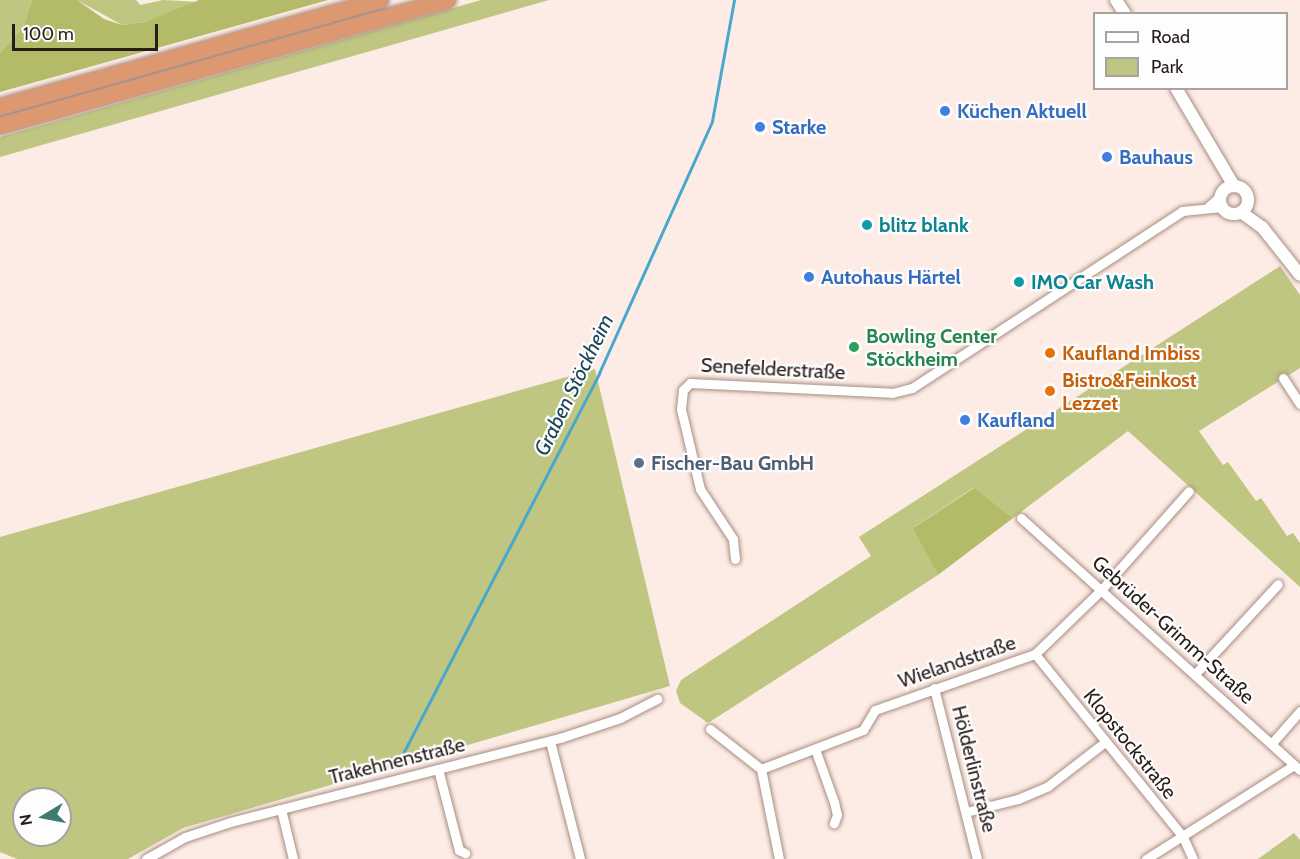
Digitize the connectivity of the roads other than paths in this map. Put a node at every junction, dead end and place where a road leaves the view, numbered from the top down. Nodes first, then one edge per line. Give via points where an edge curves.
1 (380, 0) edge
2 (448, 0) edge
3 (1177, 90) edge
4 (0, 106) edge
5 (0, 126) edge
6 (1226, 190) junction
7 (1245, 212) junction
8 (1300, 274) edge
9 (1283, 378) dead end
10 (1300, 404) edge
11 (1190, 491) dead end
12 (1021, 518) dead end
13 (735, 559) dead end
14 (1278, 584) dead end
15 (1101, 590) junction
16 (1035, 654) junction
17 (1195, 674) junction
18 (934, 688) junction
19 (657, 699) dead end
20 (1300, 711) edge
21 (710, 729) dead end
22 (550, 741) junction
23 (1105, 742) junction
24 (1272, 743) junction
25 (815, 749) junction
26 (1297, 767) edge
27 (438, 769) junction
28 (760, 769) junction
29 (281, 809) junction
30 (966, 812) junction
31 (834, 823) dead end
32 (1183, 837) junction
33 (465, 853) dead end
34 (146, 859) edge
35 (293, 859) edge
36 (580, 859) edge
37 (778, 859) edge
38 (977, 859) edge
39 (1146, 859) edge
40 (1192, 859) edge

1 - 4 highway
2 - 5 highway
3 - 6 street
6 - 7 street via 1228,212
6 - 7 street via 1245,191
6 - 13 street, Senefelderstraße via 1209,206 1182,211 1144,234 912,388 892,393 690,383 683,390 681,409 700,489 733,539
7 - 8 street
9 - 10 street
11 - 15 street, Wielandstraße
12 - 15 street, Gebrüder-Grimm-Straße
14 - 17 street
15 - 16 street, Wielandstraße
15 - 17 street, Gebrüder-Grimm-Straße
16 - 18 street, Wielandstraße
16 - 23 street, Klopstockstraße
17 - 24 street, Gebrüder-Grimm-Straße
18 - 25 street, Wielandstraße via 875,710 863,730
18 - 30 street, Hölderlinstraße
19 - 22 street, Trakehnenstraße via 620,718
20 - 24 street
21 - 28 street
22 - 27 street, Trakehnenstraße
22 - 36 street
23 - 30 street via 1048,786
23 - 32 street, Klopstockstraße
24 - 26 street, Gebrüder-Grimm-Straße
25 - 28 street, Wielandstraße
25 - 31 street via 834,802
26 - 32 street
27 - 29 street, Trakehnenstraße
27 - 33 street via 459,850
28 - 37 street
29 - 34 street, Trakehnenstraße via 184,837
29 - 35 street
30 - 38 street, Hölderlinstraße
32 - 39 street
32 - 40 street, Klopstockstraße

